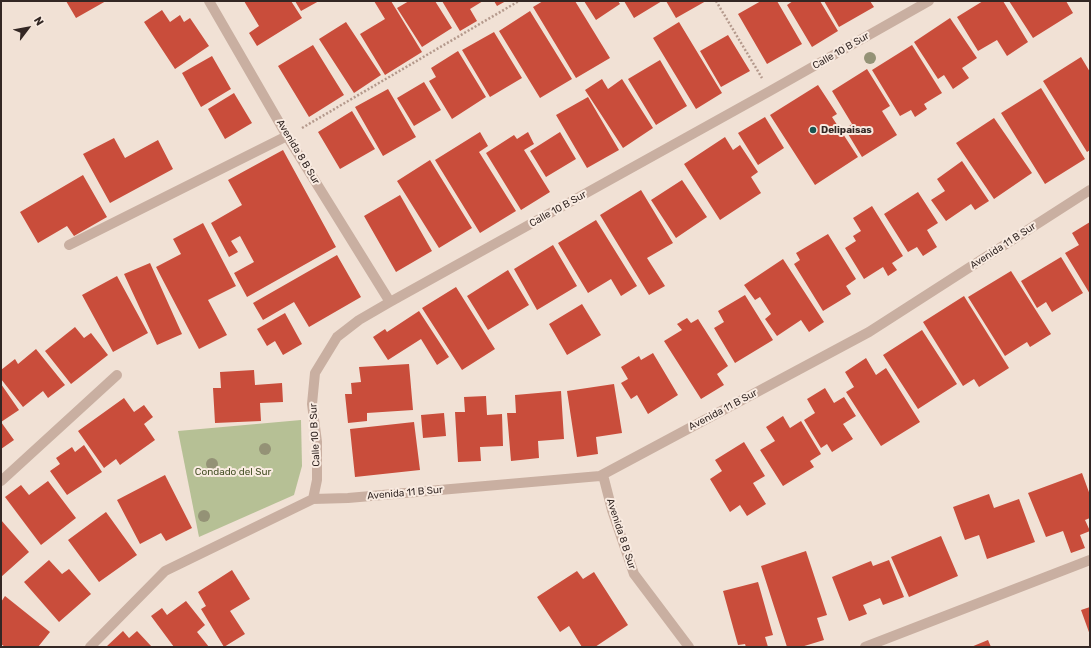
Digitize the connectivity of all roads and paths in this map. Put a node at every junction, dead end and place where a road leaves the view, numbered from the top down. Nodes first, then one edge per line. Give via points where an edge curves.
1 (209, 1) edge
2 (519, 1) edge
3 (716, 1) edge
4 (929, 1) edge
5 (770, 91) junction
6 (287, 136) junction
7 (1090, 190) edge
8 (69, 245) dead end
9 (390, 302) junction
10 (117, 375) dead end
11 (602, 475) junction
12 (1, 481) edge
13 (313, 499) junction
14 (1090, 560) edge
15 (885, 643) edge
16 (90, 647) edge
17 (689, 647) edge
18 (865, 647) edge

1 - 6 street, Avenida 8 B Sur
2 - 6 path
3 - 5 path
4 - 5 street, Calle 10 B Sur
5 - 9 street, Calle 10 B Sur
6 - 8 street
6 - 9 street, Avenida 8 B Sur
7 - 11 street, Avenida 11 B Sur via 869,332
9 - 13 street, Calle 10 B Sur via 359,320 337,337 315,373 312,404 317,442 317,480
10 - 12 street
11 - 13 street, Avenida 11 B Sur
11 - 17 street, Avenida 8 B Sur via 634,574
13 - 16 street via 165,571
14 - 15 street
15 - 18 street

